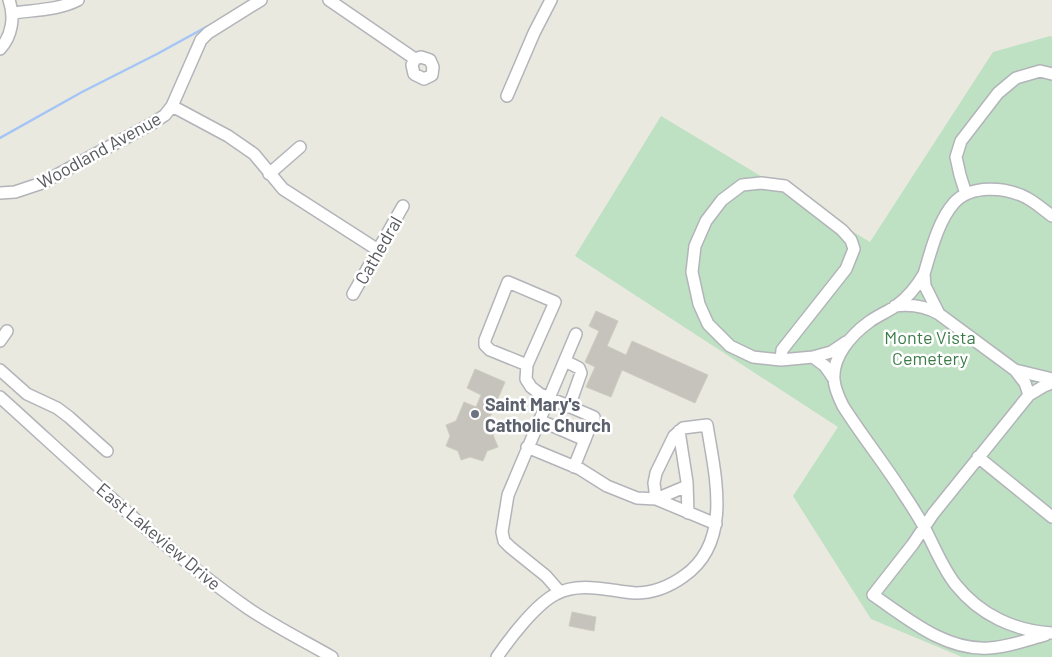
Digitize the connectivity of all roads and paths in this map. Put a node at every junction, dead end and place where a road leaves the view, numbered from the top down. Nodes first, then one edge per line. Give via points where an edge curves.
1 (9, 0) edge
2 (78, 0) edge
3 (261, 0) edge
4 (329, 0) edge
5 (551, 0) edge
6 (13, 13) junction
7 (0, 49) edge
8 (415, 59) dead end
9 (1052, 74) edge
10 (507, 96) dead end
11 (172, 106) junction
12 (300, 147) dead end
13 (270, 174) junction
14 (0, 193) edge
15 (966, 194) junction
16 (403, 206) dead end
17 (1052, 216) edge
18 (378, 250) junction
19 (924, 274) junction
20 (353, 294) dead end
21 (895, 306) junction
22 (939, 314) junction
23 (576, 334) dead end
24 (850, 340) junction
25 (813, 358) junction
26 (781, 360) junction
27 (565, 361) junction
28 (527, 365) junction
29 (0, 370) edge
30 (1015, 370) junction
31 (834, 378) junction
32 (1052, 381) edge
33 (1029, 395) junction
34 (0, 397) edge
35 (549, 398) junction
36 (569, 407) junction
37 (539, 420) junction
38 (679, 430) junction
39 (585, 440) junction
40 (527, 447) junction
41 (107, 451) dead end
42 (978, 458) junction
43 (574, 467) junction
44 (687, 486) junction
45 (656, 499) junction
46 (688, 513) junction
47 (1052, 517) edge
48 (716, 524) junction
49 (924, 527) junction
50 (560, 592) junction
51 (1011, 625) junction
52 (1052, 633) edge
53 (1008, 645) junction
54 (332, 657) edge
55 (497, 657) edge

1 - 6 street
2 - 6 street via 52,8
3 - 11 street, Woodland Avenue via 201,40
4 - 8 street
5 - 10 street
6 - 7 street via 8,37
9 - 15 street via 1040,71 1016,78 998,93 961,141 956,157
11 - 13 street via 254,154
11 - 14 street, Woodland Avenue via 153,123 42,183 15,192
12 - 13 street
13 - 18 street via 289,194
15 - 17 street via 991,190 1012,192
15 - 19 street via 953,204 946,216
16 - 18 street, Cathedral
18 - 20 street, Cathedral
19 - 21 street via 914,289
19 - 22 street via 925,286
21 - 22 street via 914,306
21 - 24 street
22 - 30 street
23 - 27 street
24 - 25 street
24 - 31 street via 836,362
25 - 26 street
25 - 31 street
26 - 26 street via 753,357 730,346 708,324 697,296 692,272 695,246 706,222 722,200 742,185 785,186 842,230 854,249 846,269 782,350
27 - 35 street
27 - 36 street via 579,368 581,373
28 - 28 street via 555,302 508,282 484,345
28 - 35 street via 526,378 531,387
29 - 41 street via 27,394 69,417
30 - 32 street
30 - 33 street
31 - 49 street via 850,418
32 - 33 street
33 - 42 street
34 - 54 street, East Lakeview Drive via 181,557 250,609
35 - 36 street
35 - 37 street
36 - 39 street via 594,417
37 - 39 street
37 - 40 street
38 - 44 street
38 - 45 street via 656,473
38 - 48 street via 707,425
39 - 43 street
40 - 43 street
40 - 50 street via 508,495 502,532 504,541
42 - 47 street
42 - 49 street
43 - 45 street via 625,494 646,500
44 - 45 street
44 - 46 street
45 - 46 street
46 - 48 street
48 - 50 street via 712,541 695,568 663,589 637,593 571,588
49 - 51 street via 956,586 981,608
49 - 53 street via 872,595 947,641 964,647
50 - 55 street via 520,627
51 - 52 street
51 - 53 street
52 - 53 street

